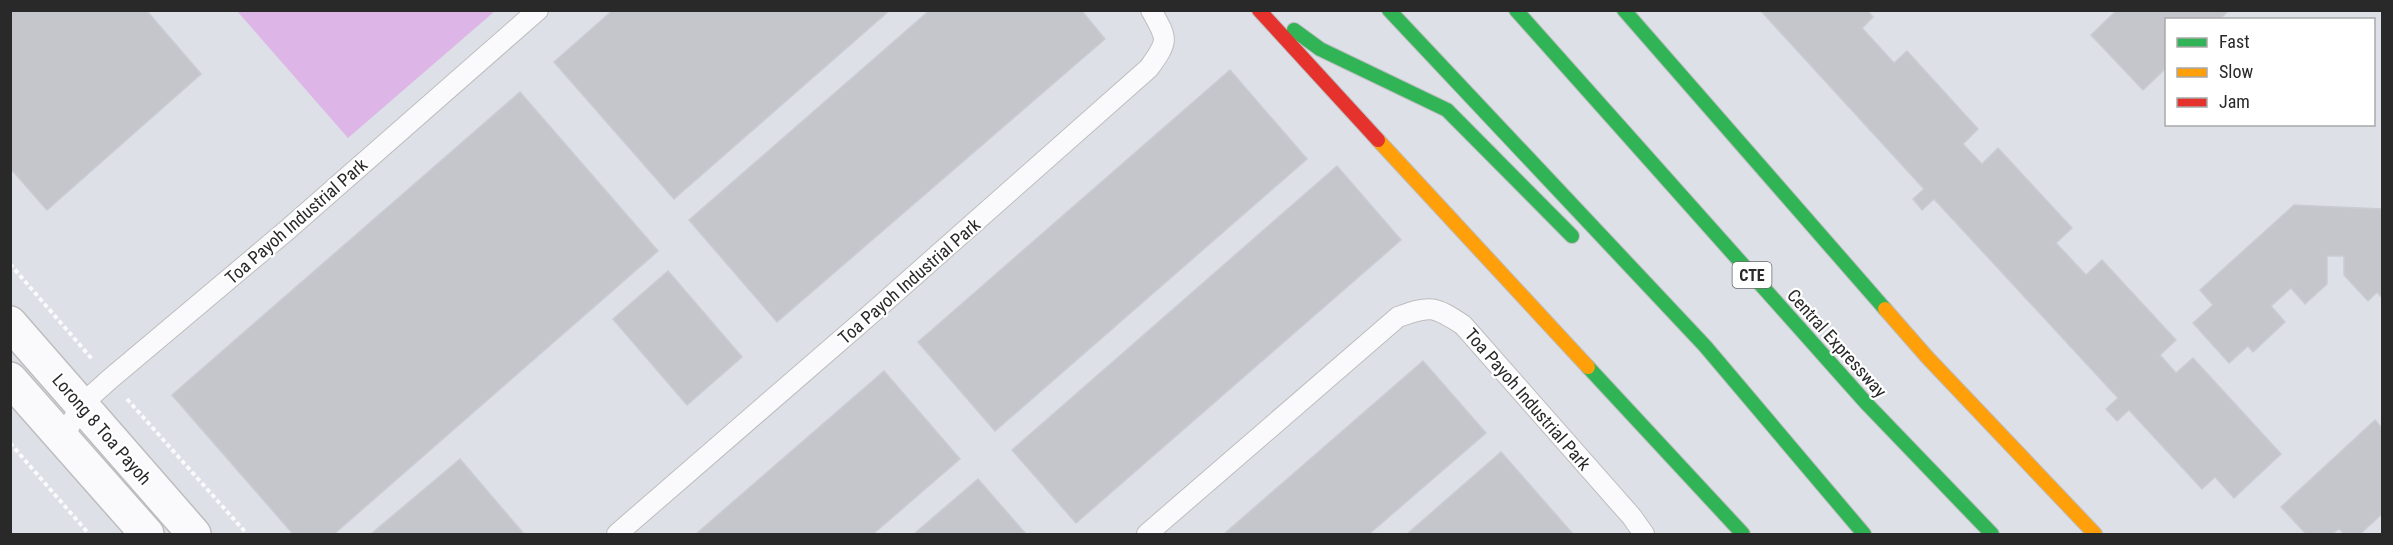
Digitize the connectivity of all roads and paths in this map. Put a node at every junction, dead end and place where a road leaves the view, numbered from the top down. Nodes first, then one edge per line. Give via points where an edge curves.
1 (538, 10) edge
2 (1151, 10) edge
3 (1259, 10) edge
4 (1270, 10) edge
5 (1389, 10) edge
6 (1516, 10) edge
7 (1624, 10) edge
8 (1584, 249) dead end
9 (10, 323) edge
10 (1677, 334) dead end
11 (1705, 346) junction
12 (10, 379) edge
13 (81, 405) junction
14 (63, 438) junction
15 (10, 443) edge
16 (89, 534) edge
17 (147, 534) edge
18 (194, 534) edge
19 (617, 534) edge
20 (1147, 534) edge
21 (1644, 534) edge
22 (1743, 534) edge
23 (1864, 534) edge
24 (1992, 534) edge
25 (2095, 534) edge

1 - 13 lane, Toa Payoh Industrial Park
2 - 19 lane, Toa Payoh Industrial Park via 1165,34 1163,48 1149,68
3 - 22 highway
4 - 8 highway via 1320,49 1447,110
5 - 11 highway
6 - 24 highway, Central Expressway / CTE via 1867,404
7 - 25 highway via 1927,357
9 - 13 street, Lorong 8 Toa Payoh
10 - 11 highway
11 - 23 highway
12 - 14 street, Lorong 8 Toa Payoh
13 - 14 lane, Toa Payoh Industrial Park
13 - 18 street, Lorong 8 Toa Payoh
14 - 17 street, Lorong 8 Toa Payoh
15 - 16 path
20 - 21 lane, Toa Payoh Industrial Park via 1398,317 1423,308 1441,311 1463,325

